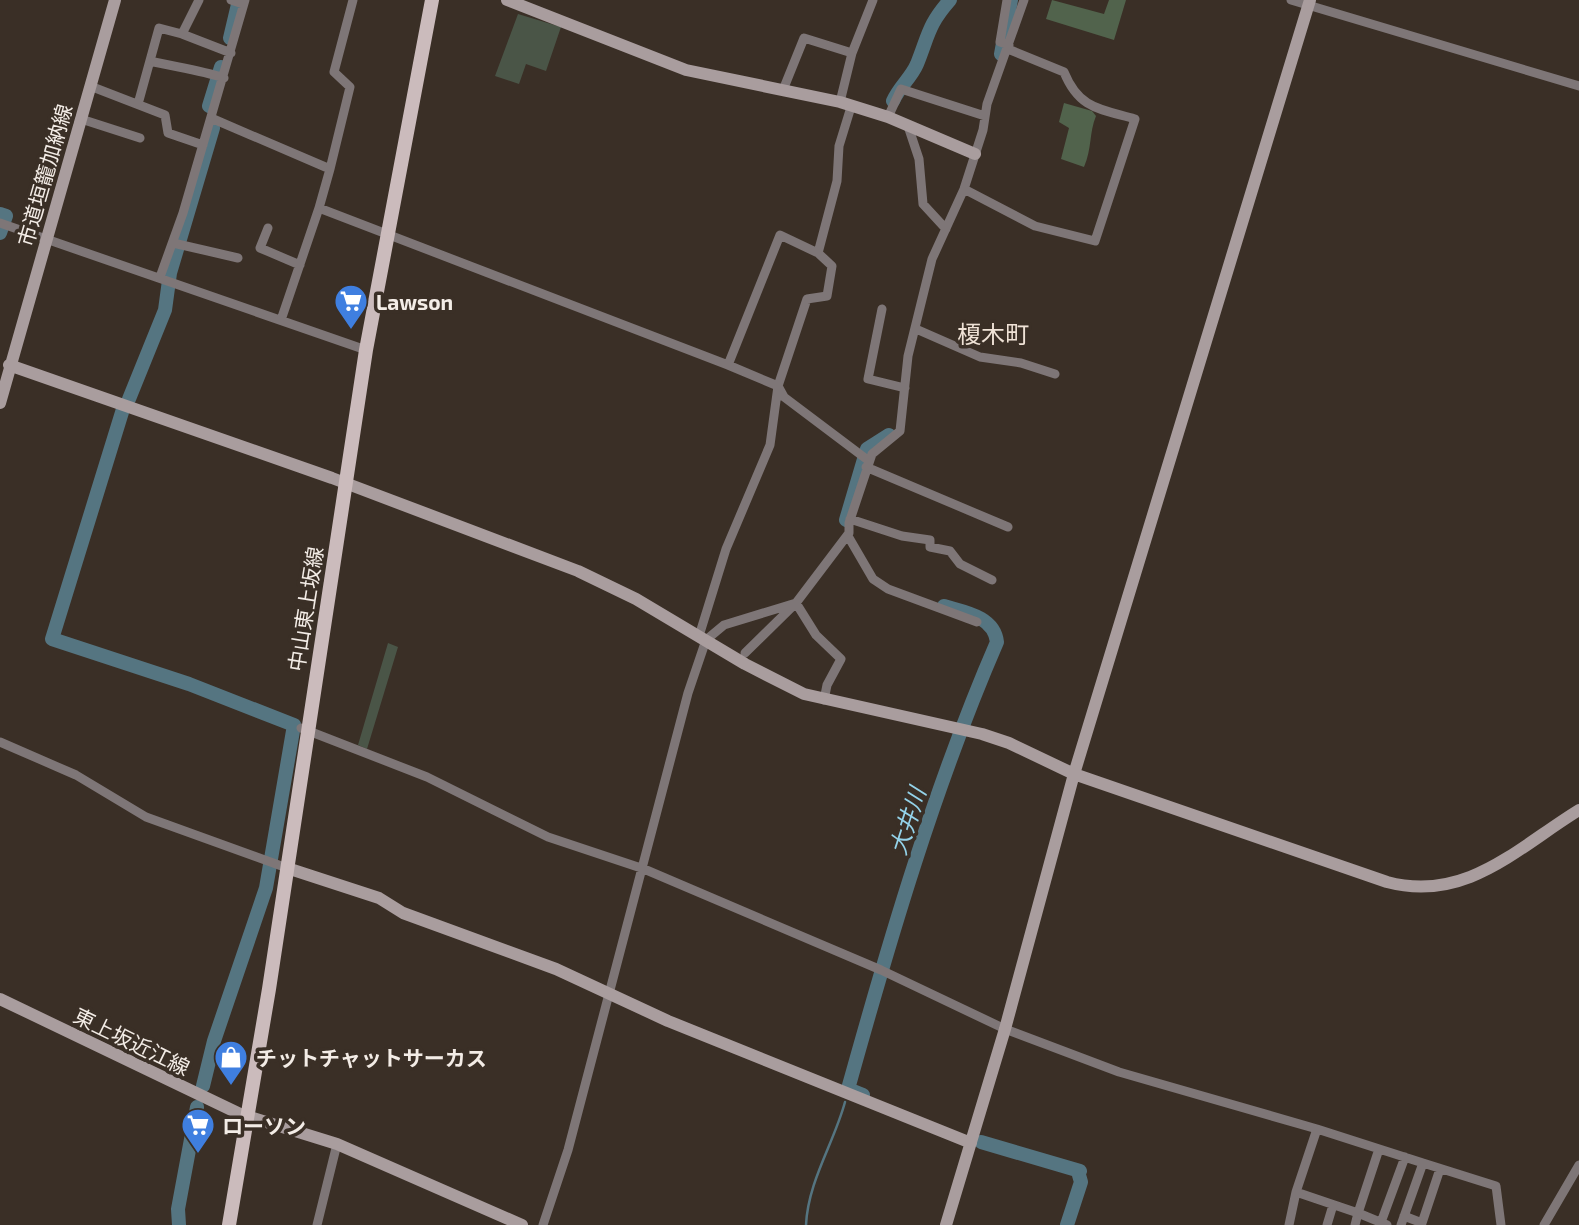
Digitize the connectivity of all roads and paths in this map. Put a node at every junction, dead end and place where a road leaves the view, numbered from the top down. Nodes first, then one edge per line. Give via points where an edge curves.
1 (115, 0) edge
2 (199, 0) edge
3 (231, 0) edge
4 (353, 0) edge
5 (423, 0) edge
6 (432, 0) edge
7 (507, 0) edge
8 (873, 0) edge
9 (1007, 0) edge
10 (1024, 0) edge
11 (1291, 0) edge
12 (244, 2) edge
13 (1309, 3) edge
14 (183, 34) junction
15 (1007, 45) junction
16 (231, 53) junction
17 (852, 53) junction
18 (150, 61) junction
19 (224, 78) junction
20 (90, 86) junction
21 (1579, 86) edge
22 (783, 90) junction
23 (138, 104) junction
24 (846, 105) junction
25 (985, 116) junction
26 (888, 117) junction
27 (211, 118) junction
28 (81, 119) junction
29 (908, 127) junction
30 (140, 138) dead end
31 (203, 145) junction
32 (975, 155) junction
33 (330, 169) junction
34 (964, 188) junction
35 (320, 208) junction
36 (2, 224) edge
37 (268, 228) dead end
38 (946, 229) junction
39 (382, 231) junction
40 (45, 239) junction
41 (177, 243) junction
42 (818, 253) junction
43 (238, 258) dead end
44 (300, 265) junction
45 (166, 279) junction
46 (882, 309) dead end
47 (281, 320) junction
48 (916, 329) junction
49 (362, 349) junction
50 (9, 365) junction
51 (728, 365) junction
52 (1055, 374) dead end
53 (778, 386) junction
54 (905, 388) junction
55 (0, 402) edge
56 (866, 461) junction
57 (341, 482) junction
58 (850, 519) junction
59 (1009, 527) dead end
60 (848, 536) junction
61 (992, 580) dead end
62 (796, 603) junction
63 (977, 622) dead end
64 (702, 638) junction
65 (745, 653) dead end
66 (824, 700) junction
67 (304, 729) junction
68 (0, 742) edge
69 (1074, 774) junction
70 (1579, 810) edge
71 (277, 866) junction
72 (644, 869) junction
73 (607, 995) junction
74 (0, 999) edge
75 (1005, 1029) junction
76 (244, 1116) junction
77 (1317, 1129) junction
78 (971, 1143) junction
79 (337, 1144) junction
80 (1379, 1149) junction
81 (1405, 1157) junction
82 (1423, 1163) junction
83 (1579, 1165) edge
84 (1440, 1169) junction
85 (1296, 1192) junction
86 (1333, 1205) junction
87 (1358, 1213) junction
88 (1403, 1220) edge
89 (1383, 1224) edge
90 (221, 1225) edge
91 (229, 1225) edge
92 (317, 1225) edge
93 (522, 1225) edge
94 (543, 1225) edge
95 (946, 1225) edge
96 (1289, 1225) edge
97 (1327, 1225) edge
98 (1355, 1225) edge
99 (1501, 1225) edge
100 (1544, 1225) edge

1 - 20 street, 市道垣籠加納線
2 - 14 street
3 - 12 street
4 - 33 street via 334,72 350,87
5 - 39 main road, 中山東上坂線
6 - 39 main road, 中山東上坂線
7 - 22 street via 686,69
8 - 17 street
9 - 15 street
10 - 15 street
11 - 13 street
12 - 16 street
13 - 21 street
13 - 69 street
14 - 16 street
14 - 18 street via 159,28
15 - 25 street
15 - 34 street via 1064,72 1084,102 1135,119 1095,241 1035,226
16 - 19 street
17 - 22 street via 804,38
17 - 24 street
18 - 19 street
18 - 23 street
19 - 27 street
20 - 23 street
20 - 28 street, 市道垣籠加納線
22 - 24 street
23 - 31 street via 165,115 169,133
24 - 26 street
24 - 42 street via 837,181
25 - 26 street via 901,89
25 - 32 street
26 - 29 street
27 - 31 street
27 - 33 street
28 - 30 street
28 - 40 street, 市道垣籠加納線
29 - 32 street
29 - 38 street via 919,159 923,204
31 - 41 street
32 - 34 street
33 - 35 street
34 - 38 street
35 - 39 street
35 - 44 street
36 - 40 street
37 - 44 street via 260,248
38 - 48 street via 932,259
39 - 49 main road, 中山東上坂線
39 - 51 street
40 - 45 street
40 - 50 street, 市道垣籠加納線
41 - 43 street
41 - 45 street
42 - 51 street via 780,236
42 - 53 street via 832,266 827,296 807,299
44 - 47 street
45 - 47 street
46 - 54 street via 868,379
47 - 49 street
48 - 52 street via 980,357
48 - 54 street
49 - 57 main road, 中山東上坂線
50 - 55 street, 市道垣籠加納線
50 - 57 street
51 - 53 street
53 - 56 street via 784,397
53 - 64 street via 770,445 726,549
54 - 56 street via 900,431
56 - 58 street
56 - 59 street
57 - 64 street via 578,571
57 - 67 main road, 中山東上坂線
58 - 60 street
58 - 61 street via 930,540 930,547 950,551 960,564
60 - 62 street
60 - 63 street via 873,579 888,589
62 - 64 street via 724,625
62 - 65 street
62 - 66 street via 816,635 841,659
64 - 66 street via 784,686
64 - 72 street
66 - 69 street via 1009,743
67 - 71 main road, 中山東上坂線
67 - 72 street via 427,777 548,836
68 - 71 street via 76,775 146,817
69 - 70 street via 1387,882 1423,889 1476,875
69 - 75 street
71 - 73 street via 379,898 403,913 556,969
71 - 76 main road, 中山東上坂線
72 - 73 street
72 - 75 street via 883,971
73 - 78 street
73 - 94 street via 568,1150
74 - 76 street, 東上坂近江線
75 - 77 street via 1119,1072
75 - 78 street
76 - 79 street, 東上坂近江線
76 - 90 main road, 中山東上坂線
76 - 91 main road, 中山東上坂線
77 - 80 street
77 - 85 street
78 - 95 street
79 - 92 street
79 - 93 street, 東上坂近江線
80 - 81 street
80 - 87 street
81 - 82 street
81 - 89 street
82 - 84 street
82 - 88 street
83 - 100 street
84 - 88 street via 1422,1223
84 - 99 street via 1496,1186
85 - 86 street
85 - 96 street
86 - 87 street
86 - 97 street
87 - 89 street
87 - 98 street

